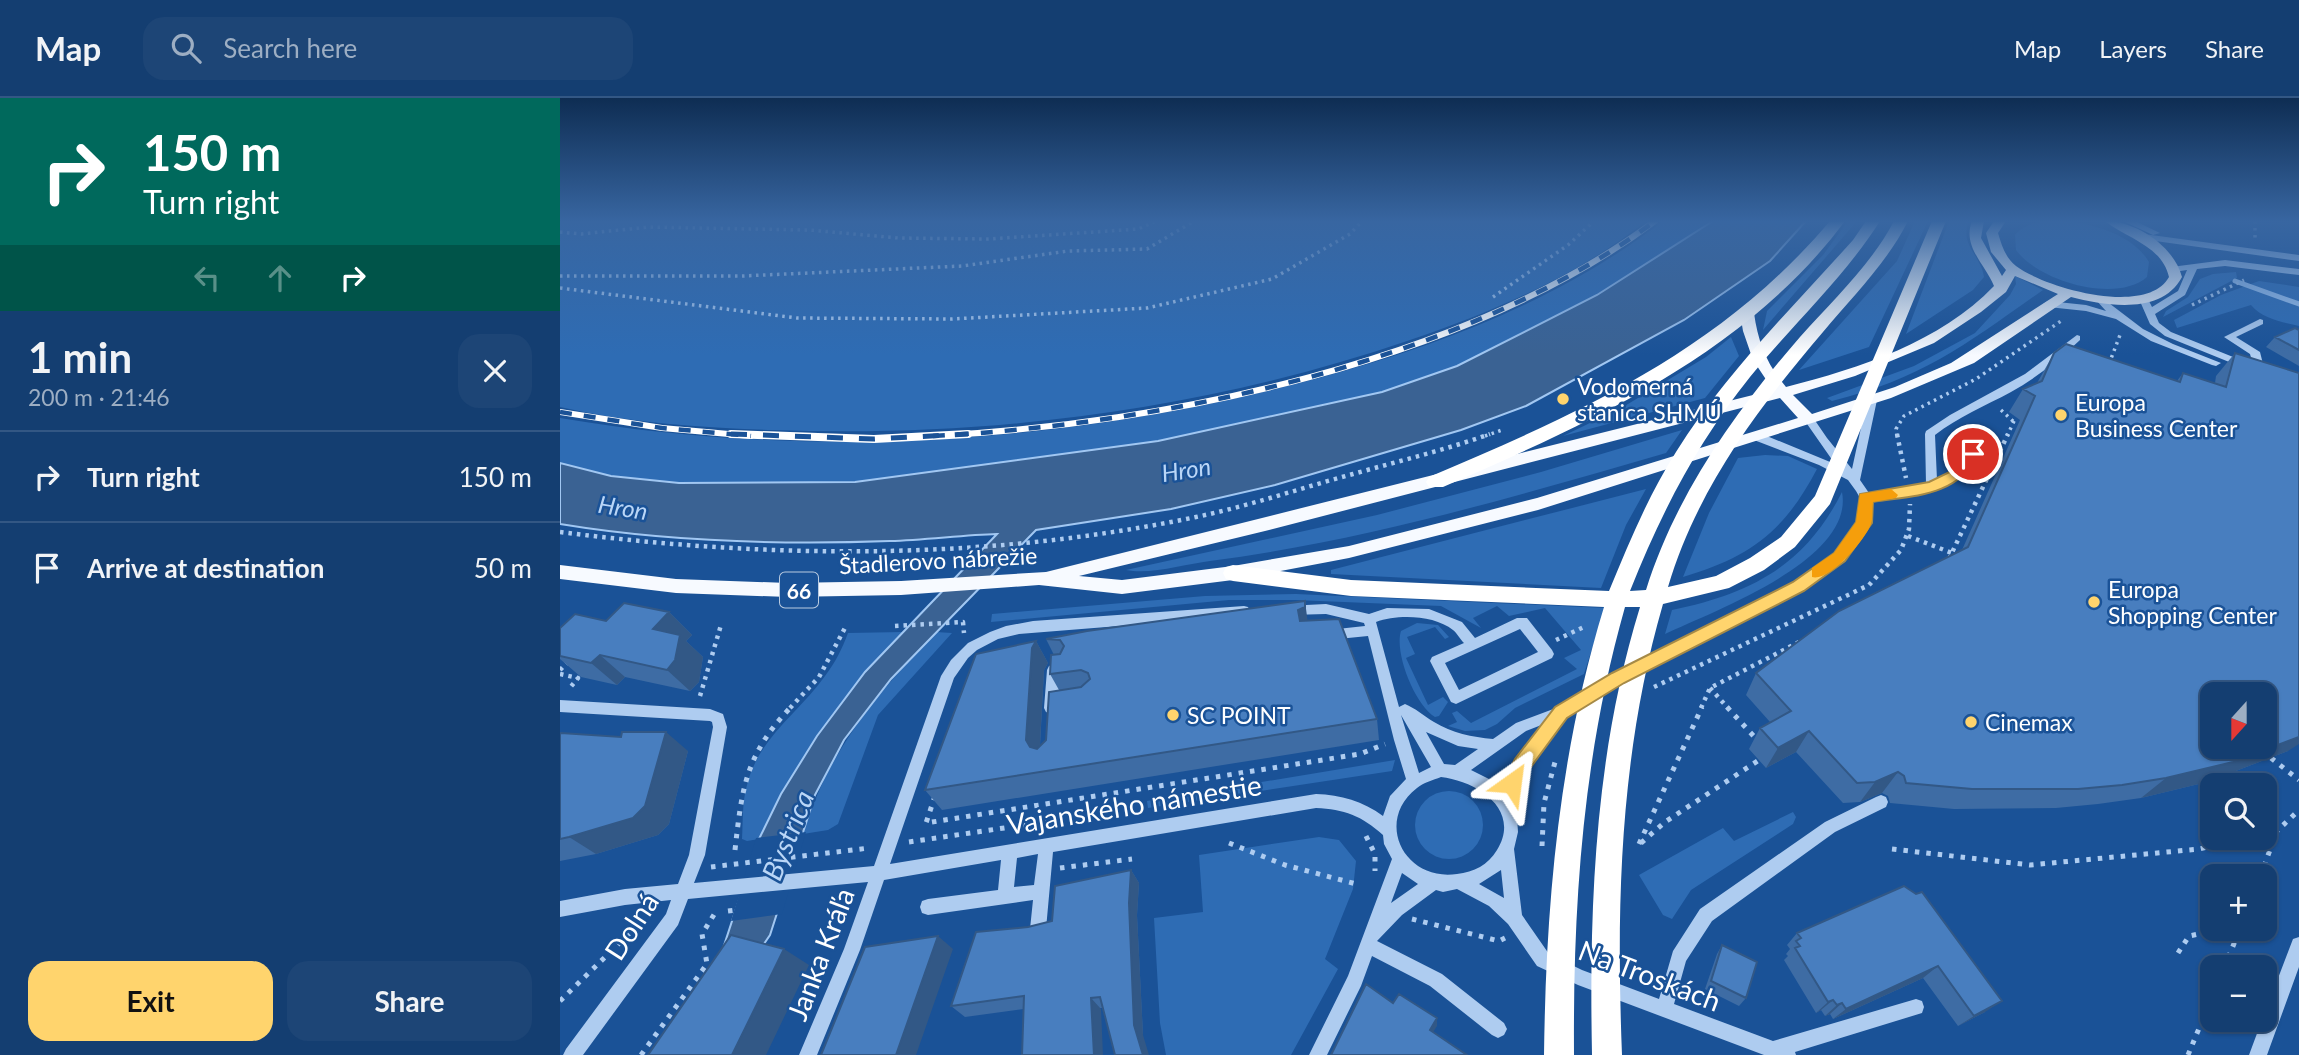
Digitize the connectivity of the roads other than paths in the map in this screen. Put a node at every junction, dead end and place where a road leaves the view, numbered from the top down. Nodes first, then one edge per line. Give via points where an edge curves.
1 (1800, 266) edge
2 (1839, 266) edge
3 (1870, 266) edge
4 (1921, 266) edge
5 (1989, 266) edge
6 (2011, 266) edge
7 (2172, 266) edge
8 (2204, 266) edge
9 (2247, 266) edge
10 (2193, 267) junction
11 (2014, 269) junction
12 (2174, 269) junction
13 (2299, 272) edge
14 (2001, 289) junction
15 (2068, 293) junction
16 (2144, 299) junction
17 (2101, 300) junction
18 (2048, 304) junction
19 (1747, 313) junction
20 (2150, 313) junction
21 (2116, 316) junction
22 (2260, 322) dead end
23 (2077, 338) dead end
24 (2260, 372) junction
25 (2273, 376) edge
26 (1782, 392) junction
27 (1872, 400) junction
28 (1810, 421) junction
29 (1986, 436) dead end
30 (1758, 438) junction
31 (1855, 479) junction
32 (1436, 482) junction
33 (1932, 487) junction
34 (1866, 498) junction
35 (560, 572) edge
36 (1233, 573) junction
37 (1039, 578) junction
38 (1371, 624) junction
39 (1309, 637) edge
40 (1472, 644) junction
41 (955, 662) joint
42 (1066, 669) edge
43 (1391, 693) junction
44 (563, 699) edge
45 (1056, 709) edge
46 (1405, 710) junction
47 (1561, 712) junction
48 (1496, 745) junction
49 (1440, 770) junction
50 (1458, 771) junction
51 (1414, 780) junction
52 (1503, 801) junction
53 (1881, 802) edge
54 (1388, 830) junction
55 (1046, 845) junction
56 (1506, 849) junction
57 (1010, 851) junction
58 (1399, 860) junction
59 (879, 873) junction
60 (1434, 883) junction
61 (1461, 883) junction
62 (1043, 891) junction
63 (684, 892) junction
64 (1005, 896) junction
65 (928, 907) dead end
66 (560, 909) edge
67 (1514, 918) junction
68 (1038, 929) edge
69 (1370, 943) junction
70 (2299, 946) edge
71 (1916, 1007) dead end
72 (1664, 1009) junction
73 (1498, 1029) dead end
74 (1780, 1053) edge
75 (572, 1055) edge
76 (808, 1055) edge
77 (1318, 1055) edge
78 (1559, 1055) edge
79 (1608, 1055) edge
80 (2258, 1055) edge

1 - 19 highway
2 - 78 highway via 1704,425 1664,490 1627,571 1585,721 1570,822 1561,928
3 - 79 highway via 1731,435 1676,536 1646,625 1623,727 1610,830 1605,935
4 - 36 highway via 1835,477 1808,521 1758,564 1722,582 1639,599 1351,588
5 - 14 main road
6 - 11 main road
7 - 12 main road
8 - 10 street
9 - 13 street
10 - 12 street
10 - 20 street via 2182,293
11 - 14 main road
11 - 15 main road
12 - 16 main road via 2169,287
14 - 26 main road via 1973,312 1879,363
15 - 17 main road
15 - 18 main road, Štadlerovo nábrežie
16 - 17 main road
16 - 20 street
17 - 21 street
18 - 21 street
18 - 27 main road, Štadlerovo nábrežie via 1981,352
19 - 26 main road via 1755,355
19 - 32 highway via 1618,398
20 - 24 street via 2168,334
21 - 24 street via 2190,355
22 - 24 street via 2229,337 2255,352
23 - 33 street via 1999,394 1948,419 1930,434
24 - 25 street
26 - 28 main road
26 - 32 main road
27 - 28 main road, Štadlerovo nábrežie
27 - 31 street
28 - 30 main road, Štadlerovo nábrežie
28 - 31 street via 1820,440
29 - 33 street via 1961,473
30 - 31 street
30 - 36 main road, Štadlerovo nábrežie via 1462,524 1349,552
31 - 34 street
32 - 37 main road, 66
33 - 34 street
34 - 47 street via 1864,523 1839,557 1798,587
35 - 37 main road, Štadlerovo nábrežie / 66 via 676,586 776,590 901,588
36 - 37 main road, Štadlerovo nábrežie / 66 via 1122,587
38 - 39 street
38 - 40 street via 1387,614 1429,614 1457,626
38 - 41 street via 1326,609 1207,612 1005,630 967,648
38 - 43 street
40 - 40 street via 1437,661 1456,698 1547,654 1522,622
41 - 59 street via 924,737
42 - 45 street via 1054,670
43 - 46 street
43 - 51 street via 1394,723
44 - 63 street via 718,718 697,855
46 - 48 street via 1448,738
46 - 49 street
47 - 48 street via 1521,727
47 - 52 street via 1521,765
48 - 50 street
49 - 50 street
49 - 51 street
50 - 52 street via 1476,776
51 - 54 street via 1395,802
52 - 56 street via 1510,833
53 - 72 street via 1830,827 1706,915 1679,957
54 - 55 street, Vajanského námestie via 1372,813 1357,806 1316,801
54 - 58 street
55 - 57 street, Vajanského námestie
55 - 62 street
56 - 61 street via 1480,877
56 - 67 street, Na Troskách
57 - 59 street, Vajanského námestie
57 - 64 street
58 - 60 street via 1415,875
58 - 69 street
59 - 63 street, Vajanského námestie
59 - 76 street, Janka Kráľa
60 - 61 street
60 - 69 street via 1396,909
61 - 67 street, Na Troskách via 1495,901
62 - 64 street
62 - 68 street
63 - 66 street, Dolná
63 - 75 street, Dolná via 672,919
64 - 65 street
67 - 72 street, Na Troskách via 1543,960 1578,978
69 - 73 street via 1436,980
69 - 77 street
70 - 80 street
71 - 74 street
72 - 74 street, Na Troskách

